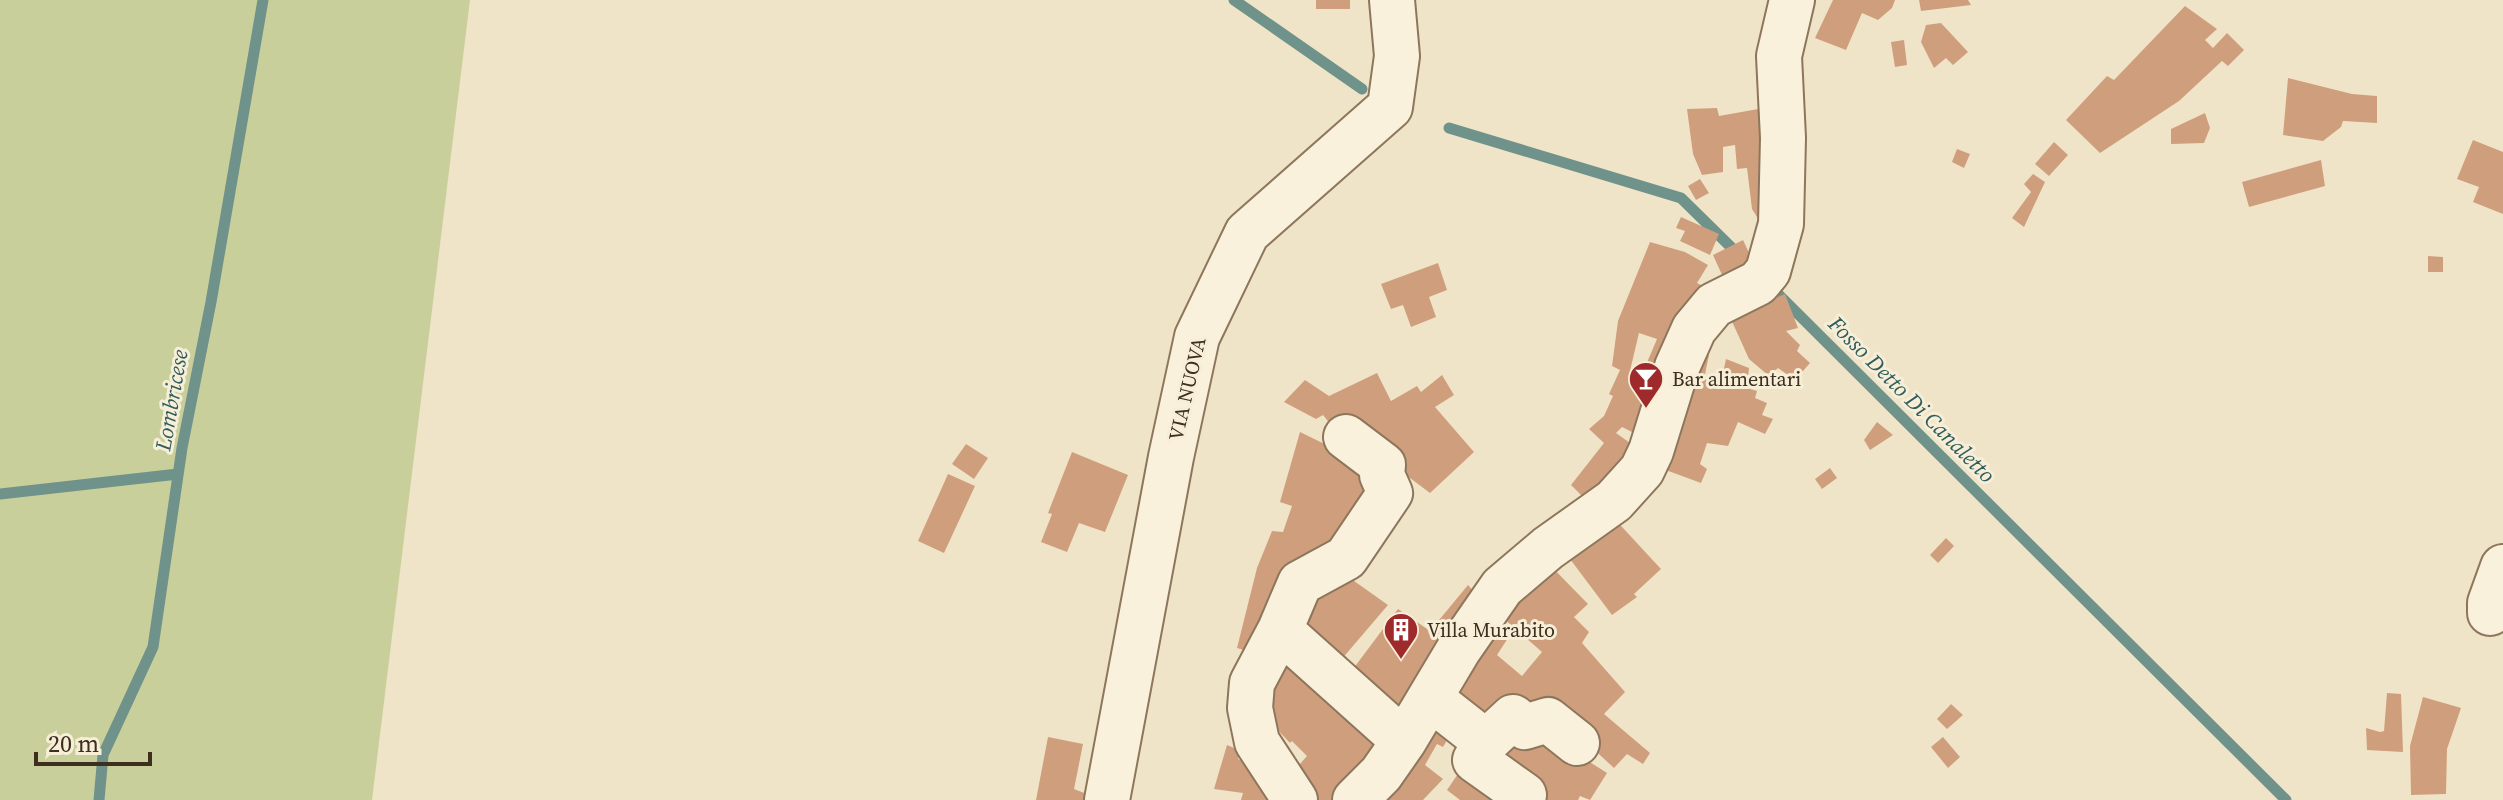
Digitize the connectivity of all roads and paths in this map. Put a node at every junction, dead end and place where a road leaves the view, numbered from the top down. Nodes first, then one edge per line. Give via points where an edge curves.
1 (1392, 0) edge
2 (1792, 0) edge
3 (1346, 437) dead end
4 (2503, 567) edge
5 (2490, 613) dead end
6 (1280, 630) junction
7 (1430, 698) junction
8 (1404, 741) junction
9 (1486, 742) junction
10 (1577, 743) dead end
11 (1524, 795) dead end
12 (1107, 800) edge
13 (1295, 800) edge
14 (1355, 800) edge

1 - 12 street, VIA NUOVA via 1397,56 1390,107 1247,233 1197,337
2 - 7 street via 1779,56 1781,224 1768,271 1758,283 1714,305 1694,329 1642,470 1614,501 1502,587
3 - 6 street via 1383,465 1390,493 1346,558 1300,583
4 - 5 street
6 - 8 street
6 - 13 street via 1252,683 1250,708 1257,742
7 - 8 street
7 - 9 street
8 - 14 street
9 - 10 street via 1513,717 1525,727 1548,720
9 - 11 street via 1475,760

